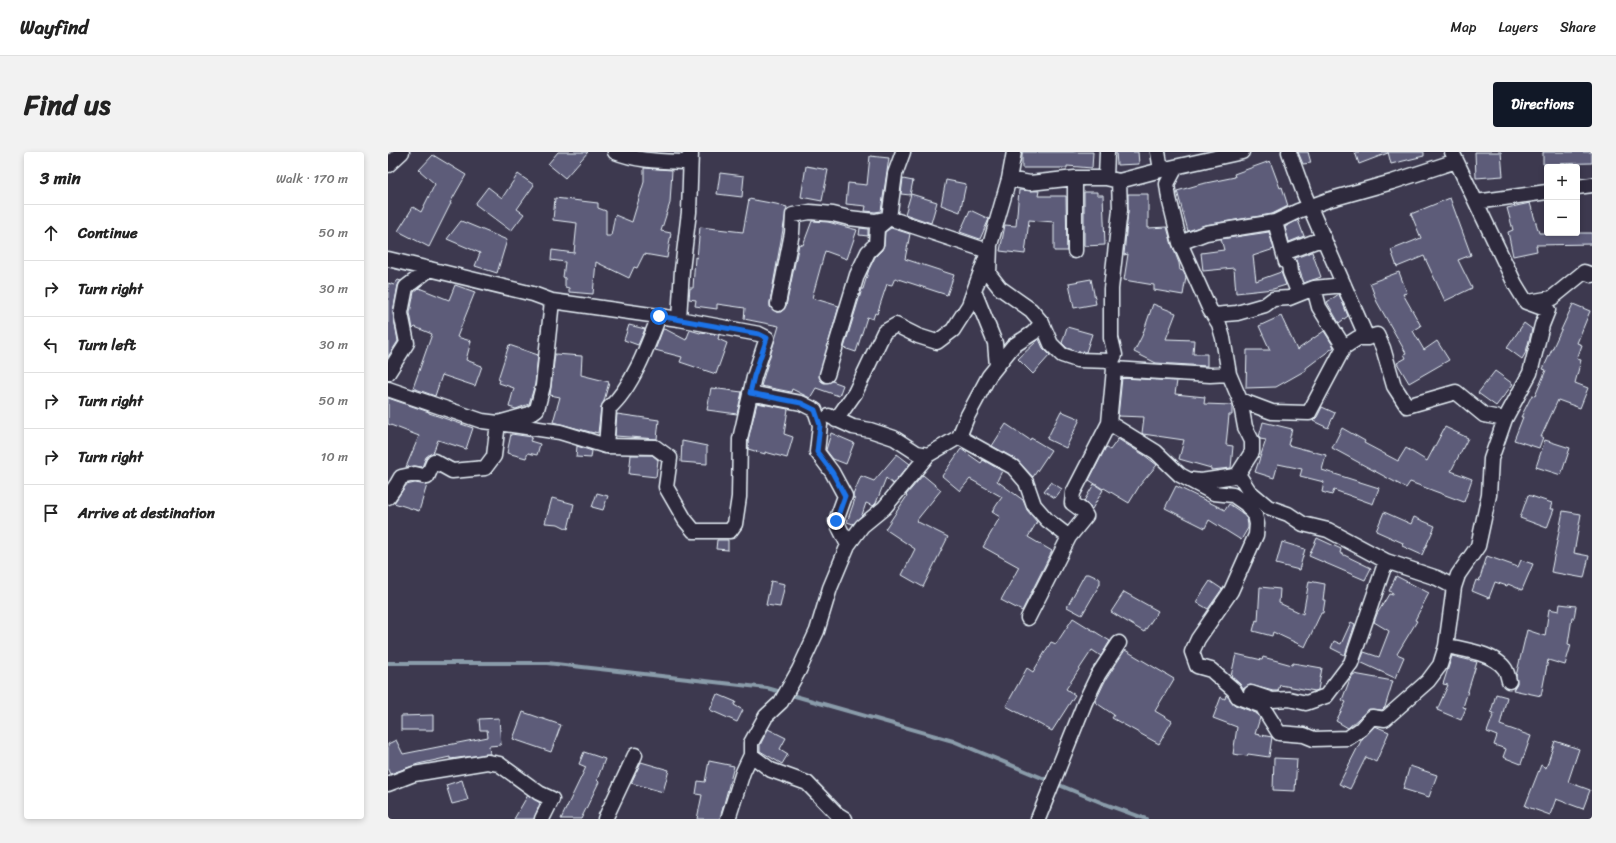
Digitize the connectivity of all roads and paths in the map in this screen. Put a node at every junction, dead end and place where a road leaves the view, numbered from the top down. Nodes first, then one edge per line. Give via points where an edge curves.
1 (402, 152) edge
2 (615, 152) edge
3 (903, 152) edge
4 (1014, 152) edge
5 (1107, 152) edge
6 (1158, 152) edge
7 (1288, 152) edge
8 (1235, 153) edge
9 (691, 154) edge
10 (1454, 157) edge
11 (388, 165) edge
12 (1176, 167) junction
13 (1161, 170) junction
14 (1075, 178) junction
15 (1009, 179) junction
16 (1112, 180) junction
17 (1592, 185) edge
18 (1580, 187) edge
19 (1544, 192) edge
20 (1476, 202) junction
21 (1310, 207) junction
22 (889, 218) junction
23 (1275, 222) junction
24 (1324, 238) junction
25 (1180, 243) junction
26 (989, 248) junction
27 (1075, 251) dead end
28 (1284, 253) junction
29 (388, 259) edge
30 (430, 269) junction
31 (1592, 275) edge
32 (1344, 285) junction
33 (1314, 288) junction
34 (974, 291) junction
35 (1298, 294) junction
36 (552, 301) junction
37 (1526, 302) junction
38 (778, 304) dead end
39 (1214, 315) junction
40 (659, 316) junction
41 (679, 319) junction
42 (1042, 323) junction
43 (1367, 338) junction
44 (1344, 347) junction
45 (1113, 365) junction
46 (997, 366) junction
47 (388, 373) edge
48 (1229, 374) junction
49 (827, 375) dead end
50 (388, 389) edge
51 (750, 393) junction
52 (1240, 400) junction
53 (815, 410) junction
54 (1505, 419) junction
55 (836, 420) junction
56 (498, 423) junction
57 (1109, 423) junction
58 (959, 438) junction
59 (606, 446) junction
60 (928, 455) junction
61 (1238, 474) junction
62 (1191, 480) junction
63 (388, 497) edge
64 (1069, 536) junction
65 (848, 545) junction
66 (1386, 561) junction
67 (1454, 587) junction
68 (1028, 618) dead end
69 (1119, 643) dead end
70 (1446, 646) junction
71 (1509, 681) dead end
72 (1224, 683) junction
73 (635, 755) dead end
74 (751, 755) junction
75 (388, 784) edge
76 (542, 819) edge
77 (605, 819) edge
78 (728, 819) edge
79 (845, 819) edge
80 (1038, 819) edge

1 - 11 street
2 - 9 street via 635,158 685,162
3 - 22 street via 895,174
4 - 15 street
5 - 16 street
6 - 13 street
7 - 21 street
8 - 12 street
9 - 41 street via 689,212
10 - 20 street
10 - 21 street
12 - 13 street
12 - 25 street via 1168,184
13 - 16 street
14 - 15 street via 1030,183
14 - 16 street
14 - 27 street
15 - 26 street
16 - 45 street via 1120,210 1110,289 1111,338 1115,355
17 - 18 street
19 - 20 street
20 - 37 street via 1508,272
21 - 23 street
21 - 24 street
22 - 26 street
22 - 38 street via 875,221 810,212 793,215 792,233
22 - 49 street via 877,228 876,244 868,252 857,275
23 - 25 street via 1206,233
23 - 28 street
24 - 28 street
24 - 32 street
25 - 39 street
26 - 34 street
26 - 42 street via 989,274 1000,288 1031,310
28 - 35 street
29 - 30 street
30 - 36 street
30 - 47 street via 406,287 401,313 407,342
31 - 37 street via 1584,272 1552,298
32 - 33 street
32 - 43 street
33 - 35 street
33 - 44 street via 1319,307
34 - 46 street via 995,342
34 - 55 street via 969,305 953,330 937,342 896,325 884,332 855,393
35 - 39 street via 1289,298 1273,299 1265,305 1237,313
36 - 40 street
36 - 56 street via 543,386 537,409 530,414
37 - 54 street via 1548,310 1530,373
39 - 48 street via 1223,338
40 - 41 street
40 - 59 street via 636,370 617,401 609,408
41 - 51 street via 759,334 767,338
42 - 45 street via 1051,344 1062,355 1077,360
42 - 46 street via 1033,333 1012,346
43 - 44 street via 1358,338
43 - 54 street via 1377,334 1394,386 1407,406 1456,392 1484,415
44 - 52 street via 1308,413 1272,412
45 - 48 street via 1210,375
45 - 57 street
46 - 58 street via 967,417
48 - 52 street
50 - 56 street via 482,422
51 - 53 street via 801,403
51 - 59 street via 740,439 739,497 734,524 730,531 694,531 666,487 670,458 655,447
52 - 61 street via 1245,427 1252,441 1252,452
53 - 55 street
53 - 65 street via 820,425 817,452 845,496 836,521
54 - 67 street via 1491,459 1489,494 1478,546 1458,575
55 - 60 street via 894,438 917,453
56 - 59 street via 560,432
56 - 63 street via 494,456 485,468 452,471 434,460 427,477 415,474 401,477
57 - 62 street via 1156,452 1180,475
57 - 64 street via 1073,493 1072,503 1086,516
58 - 60 street
58 - 64 street via 1013,467 1026,482 1034,505 1047,520
60 - 65 street via 884,508 862,526
61 - 62 street via 1200,481
61 - 66 street via 1249,491 1268,507 1288,514 1303,524 1328,530
62 - 72 street via 1214,493 1233,495 1246,504 1255,515 1257,524 1256,535 1231,591 1198,638 1192,652 1197,666 1211,670
64 - 68 street
65 - 74 street via 830,588 818,632 781,702 766,716 753,739
66 - 67 street via 1437,578
66 - 72 street via 1351,662 1326,696 1306,703 1289,699 1272,700 1236,690
67 - 70 street
69 - 80 street via 1084,702
70 - 71 street via 1495,660 1505,669
70 - 72 street via 1440,665 1428,681 1385,719 1372,717 1348,738 1314,739 1304,735 1279,734 1262,706 1238,697 1234,690
73 - 77 street
74 - 78 street
74 - 79 street via 771,770 807,783
75 - 76 street via 414,774 487,762 499,764 539,793 552,799

